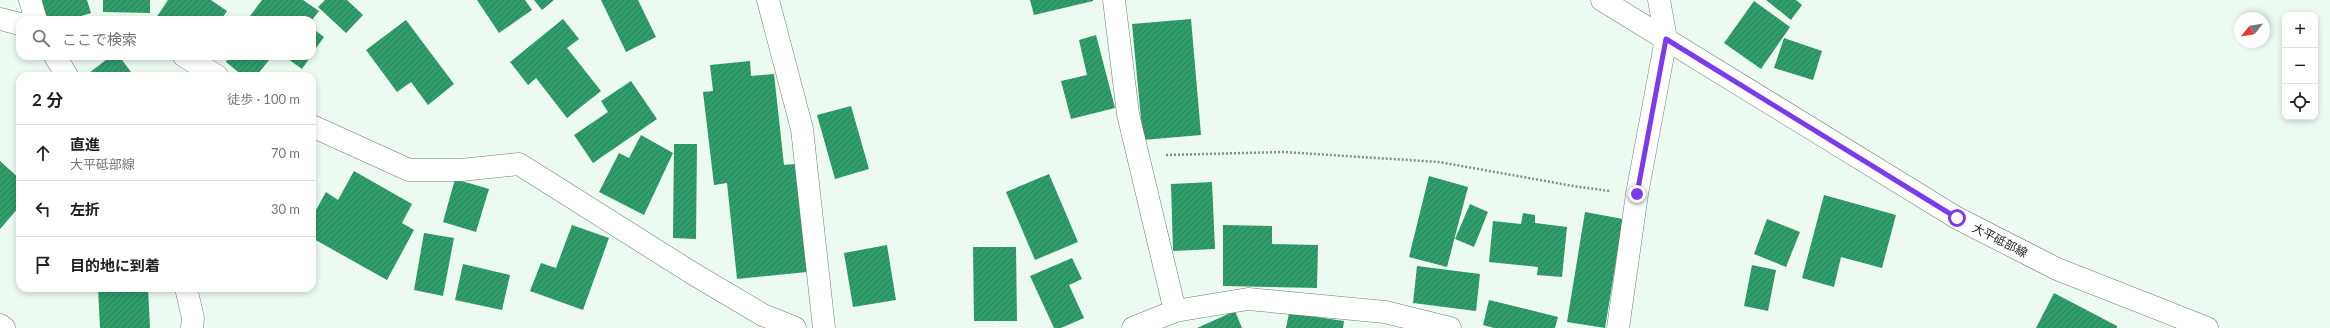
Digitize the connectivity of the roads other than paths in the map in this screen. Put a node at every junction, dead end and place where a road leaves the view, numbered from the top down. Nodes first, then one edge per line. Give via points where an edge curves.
1 (30, 0) edge
2 (768, 0) edge
3 (1114, 0) edge
4 (1602, 0) edge
5 (1659, 0) edge
6 (35, 16) edge
7 (0, 19) edge
8 (16, 23) edge
9 (1666, 39) junction
10 (57, 60) edge
11 (191, 60) edge
12 (65, 72) edge
13 (210, 72) edge
14 (316, 128) edge
15 (187, 292) edge
16 (1175, 311) junction
17 (0, 325) edge
18 (2203, 327) edge
19 (4, 328) edge
20 (192, 328) edge
21 (795, 328) edge
22 (824, 328) edge
23 (1133, 328) edge
24 (1450, 328) edge
25 (1618, 328) edge

1 - 6 street
2 - 22 street via 802,129
3 - 16 street via 1128,114
4 - 9 street, 大平砥部線
5 - 9 street
7 - 8 street
9 - 18 street, 大平砥部線 via 1957,218 2057,269
9 - 25 street via 1637,194
10 - 12 street
11 - 13 street
14 - 21 street via 409,170 462,170 519,164 763,315
15 - 20 street via 193,318
16 - 23 street
16 - 24 street via 1248,299 1385,312
17 - 19 street

